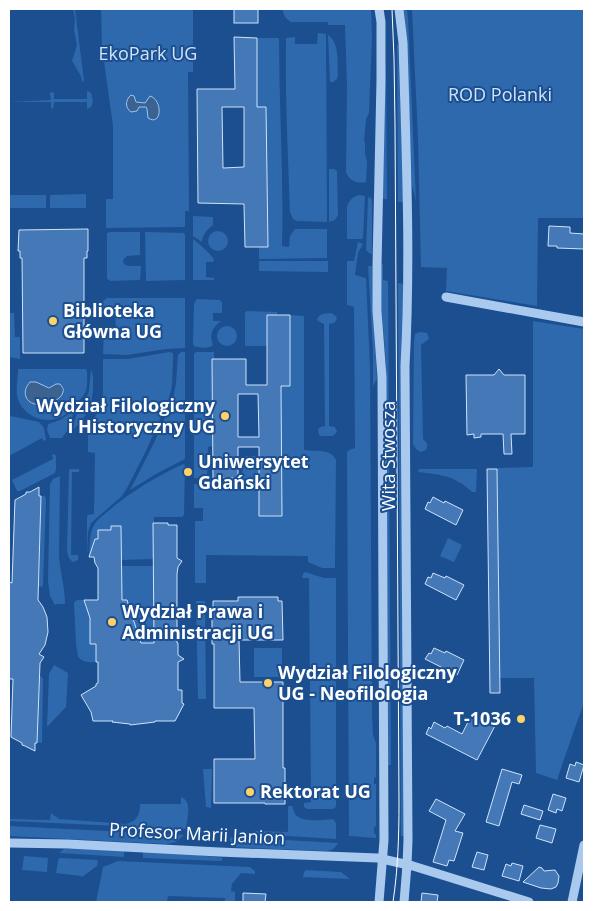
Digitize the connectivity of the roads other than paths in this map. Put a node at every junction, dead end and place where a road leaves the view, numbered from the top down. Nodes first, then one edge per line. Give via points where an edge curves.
1 (379, 9) edge
2 (400, 9) edge
3 (446, 296) dead end
4 (584, 322) edge
5 (9, 843) edge
6 (584, 845) edge
7 (383, 859) junction
8 (408, 865) junction
9 (379, 902) edge
10 (404, 902) edge
11 (529, 902) edge
12 (572, 902) edge

1 - 7 street, Wita Stwosza via 377,311 382,377
2 - 8 street, Wita Stwosza via 409,258 405,366
3 - 4 street
5 - 7 street, Profesor Marii Janion
6 - 12 street
7 - 8 street, Profesor Marii Janion
7 - 9 street, Wita Stwosza
8 - 10 street, Wita Stwosza
8 - 11 street, Profesor Marii Janion

